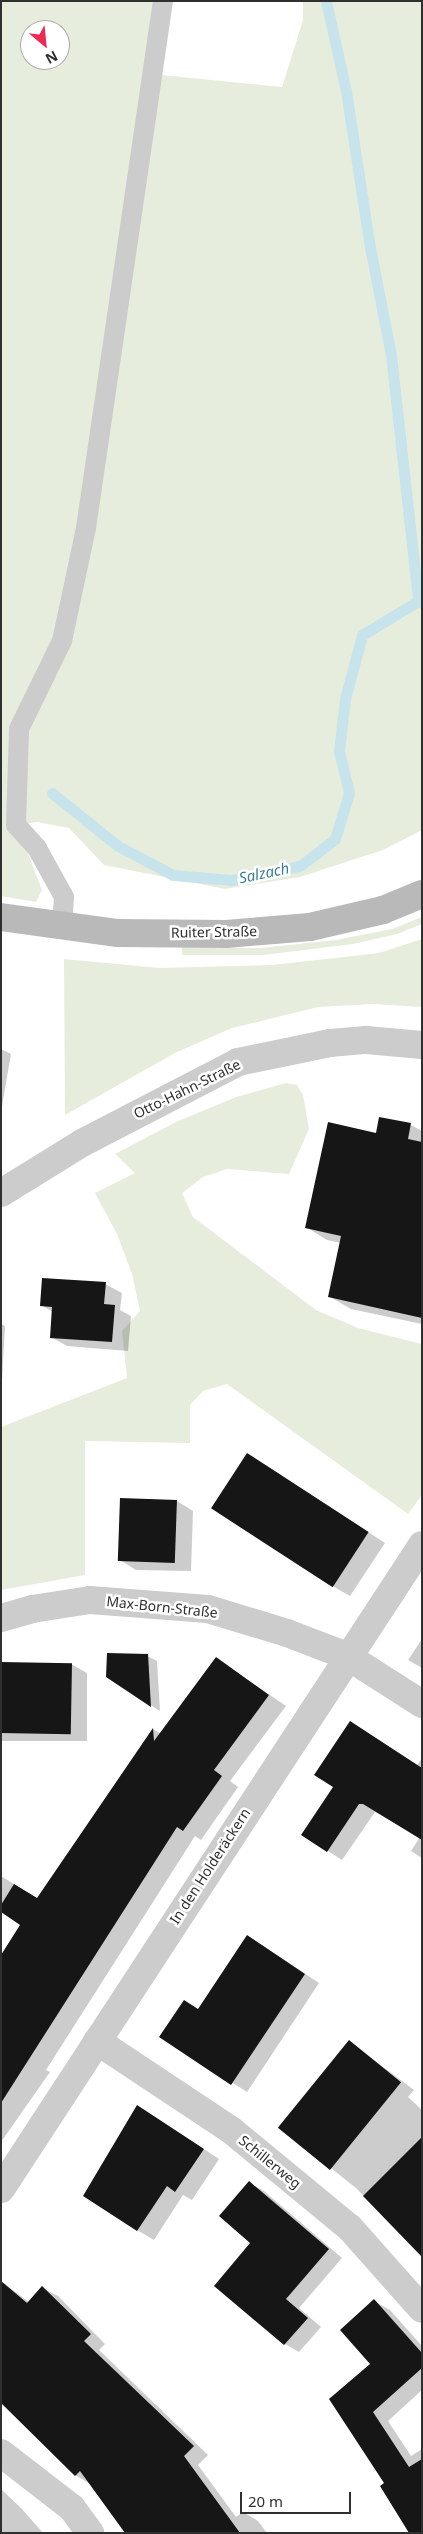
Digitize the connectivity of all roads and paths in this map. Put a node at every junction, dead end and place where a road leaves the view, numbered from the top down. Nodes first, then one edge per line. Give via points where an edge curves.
1 (163, 1) edge
2 (422, 894) edge
3 (1, 917) edge
4 (62, 926) junction
5 (422, 1045) edge
6 (1, 1193) edge
7 (422, 1545) edge
8 (1, 1618) edge
9 (347, 1656) junction
10 (422, 1704) edge
11 (97, 2041) junction
12 (1, 2189) edge
13 (422, 2309) edge
14 (1, 2453) edge
15 (90, 2533) edge

1 - 4 lane via 86,528 62,641 19,729 16,825 38,848 64,897
2 - 4 street, Ruiter Straße via 383,910 310,927 226,934 118,933
3 - 4 street, Ruiter Straße
5 - 6 street, Otto-Hahn-Straße via 366,1040 330,1043 238,1062 82,1143
7 - 9 street, In den Holderäckern
8 - 9 street, Max-Born-Straße via 32,1609 90,1600 208,1610 287,1633
9 - 10 street, Max-Born-Straße
9 - 11 street, In den Holderäckern
11 - 12 street, In den Holderäckern
11 - 13 street, Schillerweg via 231,2130 350,2228
14 - 15 street via 72,2508

